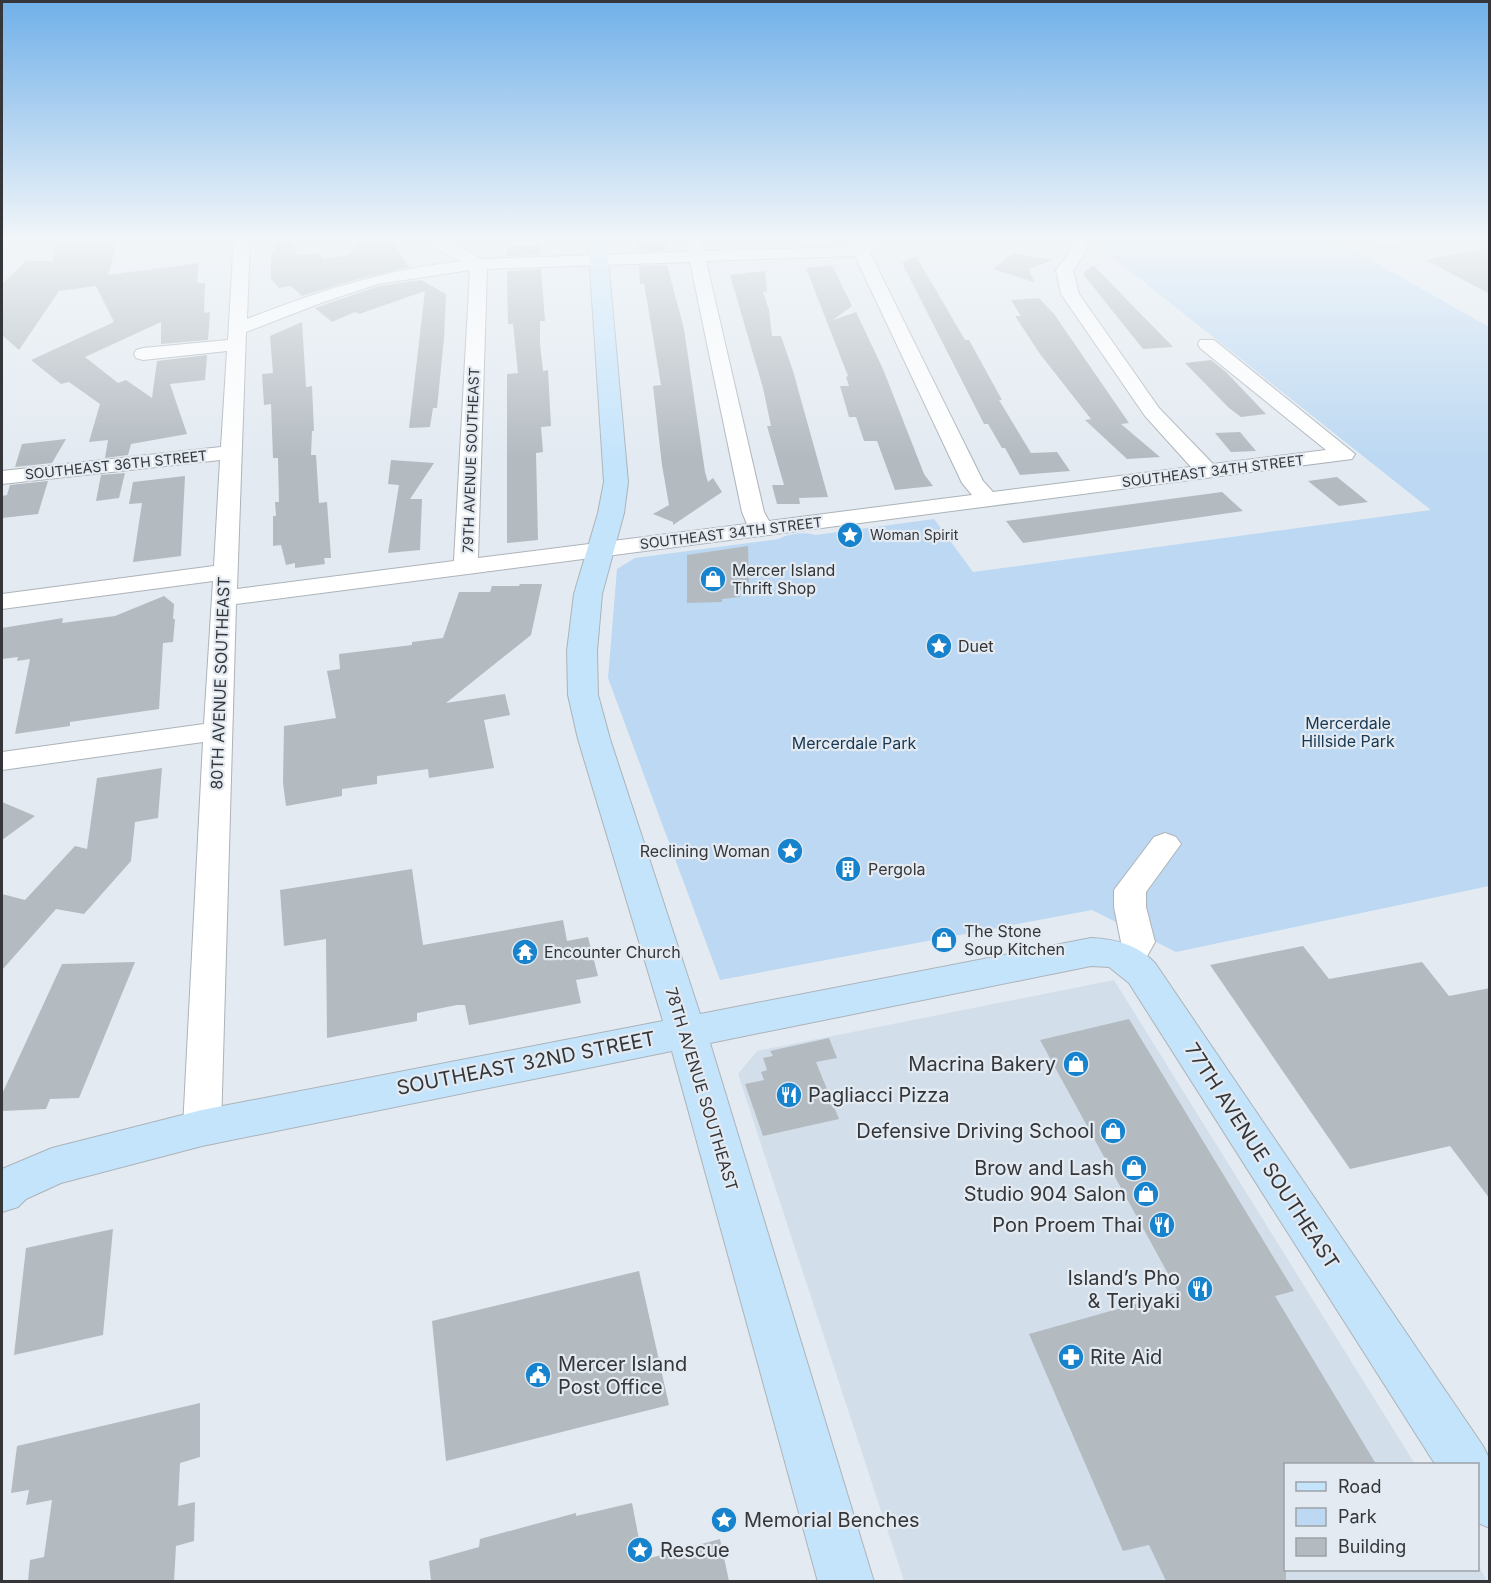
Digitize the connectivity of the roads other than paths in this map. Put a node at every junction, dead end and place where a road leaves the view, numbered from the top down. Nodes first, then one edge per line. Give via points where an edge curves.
1 (238, 311) edge
2 (292, 311) edge
3 (477, 311) edge
4 (603, 311) edge
5 (709, 311) edge
6 (890, 311) edge
7 (1082, 311) edge
8 (237, 337) junction
9 (1207, 344) dead end
10 (143, 354) dead end
11 (231, 452) junction
12 (1207, 471) junction
13 (2, 477) edge
14 (987, 499) junction
15 (762, 530) junction
16 (602, 550) junction
17 (466, 566) junction
18 (225, 585) junction
19 (2, 601) edge
20 (218, 731) junction
21 (2, 761) edge
22 (1165, 844) dead end
23 (1129, 958) junction
24 (686, 1031) junction
25 (202, 1128) junction
26 (2, 1193) edge
27 (1464, 1463) edge
28 (1479, 1486) edge
29 (1490, 1502) edge
30 (846, 1581) edge

1 - 8 street, 80TH AVENUE SOUTHEAST
2 - 8 street
3 - 17 street, 79TH AVENUE SOUTHEAST
4 - 16 street, 78TH AVENUE SOUTHEAST via 616,482
5 - 15 street via 753,512
6 - 14 street via 973,483
7 - 12 street via 1152,412
8 - 10 street
8 - 11 street, 80TH AVENUE SOUTHEAST
9 - 12 street, SOUTHEAST 34TH STREET via 1344,454
11 - 13 street, SOUTHEAST 36TH STREET
11 - 18 street, 80TH AVENUE SOUTHEAST
12 - 14 street, SOUTHEAST 34TH STREET
14 - 15 street, SOUTHEAST 34TH STREET
15 - 16 street, SOUTHEAST 34TH STREET
16 - 17 street, SOUTHEAST 34TH STREET
16 - 24 street, 78TH AVENUE SOUTHEAST via 588,594 582,651 583,695
17 - 18 street, SOUTHEAST 34TH STREET
18 - 19 street, SOUTHEAST 34TH STREET
18 - 20 street, 80TH AVENUE SOUTHEAST
20 - 21 street
20 - 25 street, 80TH AVENUE SOUTHEAST
22 - 23 street via 1130,891 1138,942
23 - 24 street, SOUTHEAST 32ND STREET via 1091,952
23 - 27 street, 77TH AVENUE SOUTHEAST
24 - 25 street, SOUTHEAST 32ND STREET
24 - 30 street, 78TH AVENUE SOUTHEAST
25 - 26 street, SOUTHEAST 32ND STREET via 51,1167
28 - 29 street

